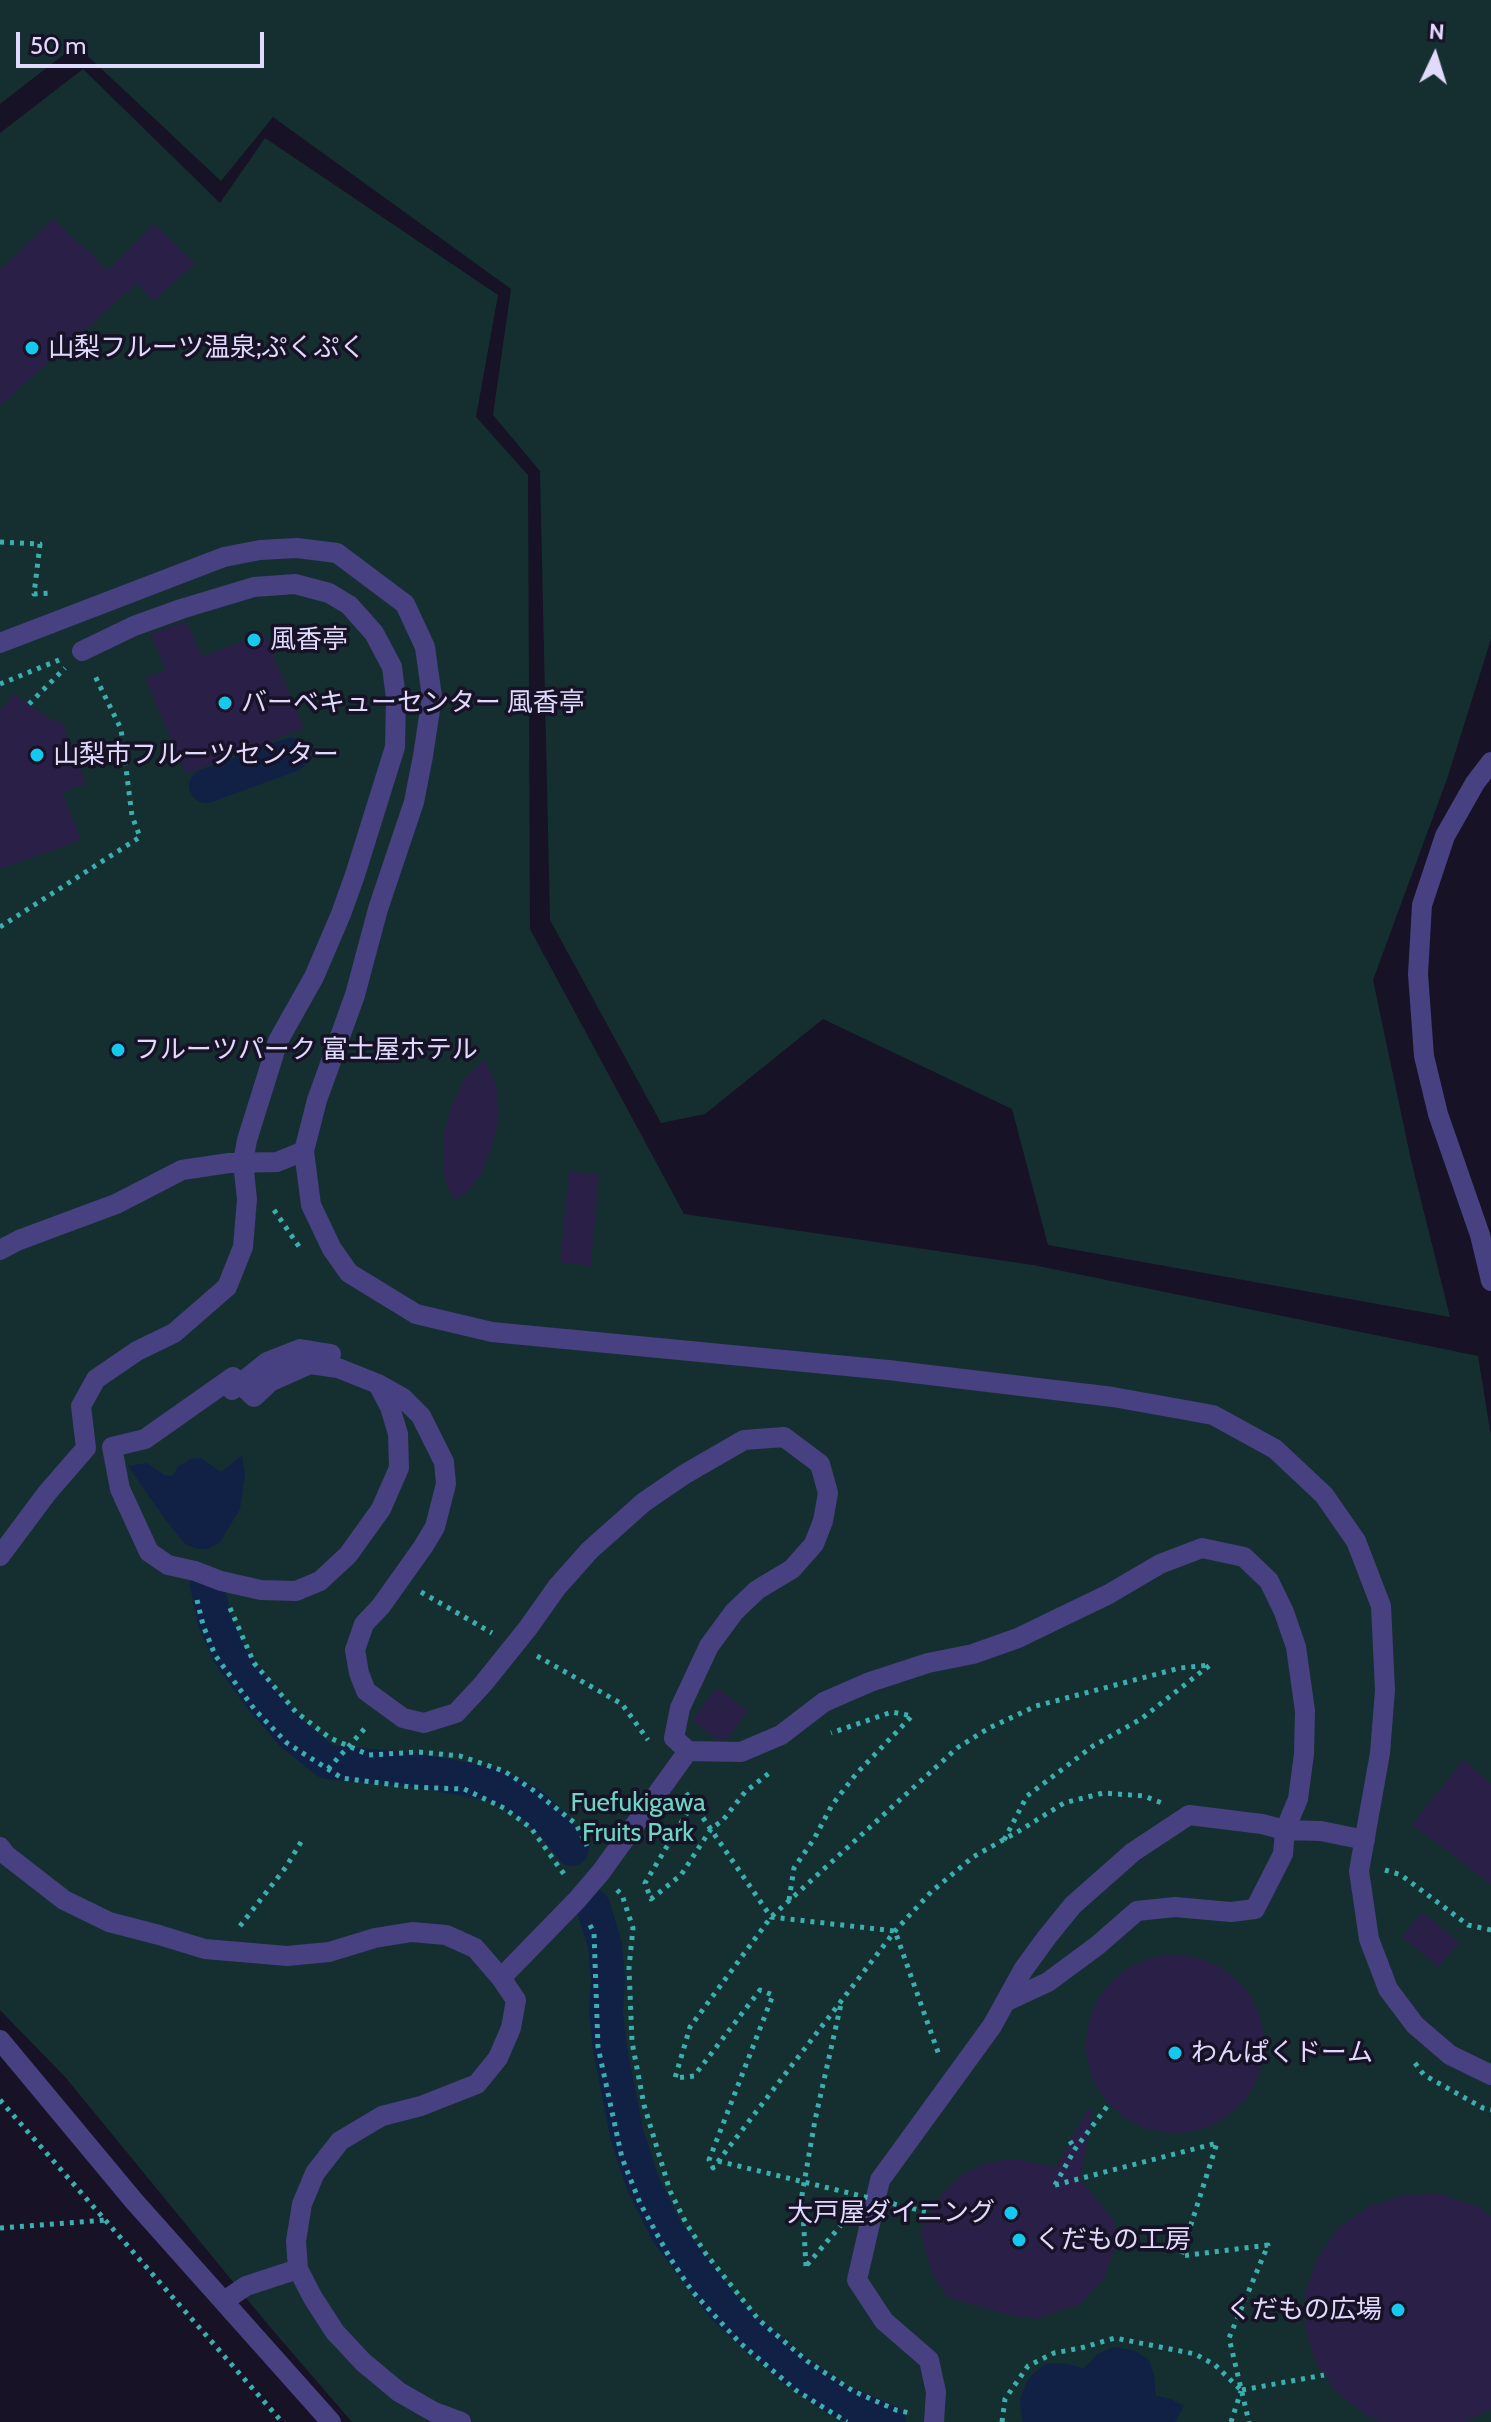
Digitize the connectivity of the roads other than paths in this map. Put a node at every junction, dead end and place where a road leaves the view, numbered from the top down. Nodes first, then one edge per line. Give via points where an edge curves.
1 (0, 643) edge
2 (82, 651) road end
3 (1491, 762) edge
4 (304, 1151) junction
5 (243, 1162) junction
6 (0, 1250) edge
7 (1491, 1281) edge
8 (240, 1384) junction
9 (378, 1384) junction
10 (403, 1398) junction
11 (86, 1448) junction
12 (115, 1464) junction
13 (0, 1556) edge
14 (688, 1751) junction
15 (1285, 1830) junction
16 (1365, 1840) junction
17 (0, 1847) edge
18 (501, 1978) junction
19 (1005, 2002) junction
20 (0, 2040) edge
21 (1491, 2075) edge
22 (298, 2269) junction
23 (224, 2301) junction
24 (934, 2420) edge
25 (331, 2422) edge
26 (461, 2422) edge

1 - 4 street via 224,557 260,550 337,553 405,604 425,647 432,697 423,756 414,802
2 - 5 street via 134,626 226,594 295,584 349,605 374,633 392,667 395,747 341,914 278,1041
3 - 7 street via 1445,836 1422,905 1418,974 1427,1070
4 - 5 street via 277,1162
4 - 16 street via 311,1205 332,1249 349,1273 416,1314 492,1332 1113,1397 1213,1415 1275,1449 1324,1495 1356,1541 1381,1606 1385,1690
5 - 6 street via 182,1170 116,1204
5 - 11 street via 243,1247 227,1287 174,1333 96,1379 81,1406
8 - 9 street via 254,1397 270,1382 310,1364 338,1368
8 - 10 street via 267,1362 300,1349 364,1364
8 - 12 street via 233,1377 145,1439 112,1447
9 - 10 street
9 - 12 street via 398,1434 399,1468 381,1509 348,1555 320,1581 296,1591 245,1587 168,1565 149,1552 120,1489
10 - 14 street via 433,1438 444,1462 446,1484 435,1527 364,1624 355,1650 366,1691 403,1718 424,1723 456,1713 590,1550 685,1474 744,1440 784,1437 820,1464 828,1493 814,1544 792,1569 734,1612 709,1646 680,1708 674,1738
11 - 12 street
11 - 13 street
14 - 15 street via 741,1752 781,1735 824,1702 870,1682 1018,1638 1160,1564 1202,1548 1244,1557 1269,1581 1296,1647 1305,1711 1304,1754 1298,1799
14 - 18 street via 601,1872
15 - 16 street
15 - 19 street via 1189,1815 1133,1852 1073,1905
15 - 19 street via 1283,1854 1255,1909 1137,1911 1048,1982
16 - 21 street via 1359,1871 1369,1939 1388,1989 1415,2025 1450,2055
17 - 18 street via 64,1900 109,1922 205,1949 287,1956 412,1932 446,1935 475,1948
18 - 22 street via 516,2000 498,2058 477,2084 382,2116 340,2141 315,2173 302,2204
19 - 24 street via 880,2180 857,2280 884,2321 929,2360 936,2392
20 - 23 street
22 - 23 street via 246,2286
22 - 26 street via 335,2332 363,2362 399,2392
23 - 25 street

